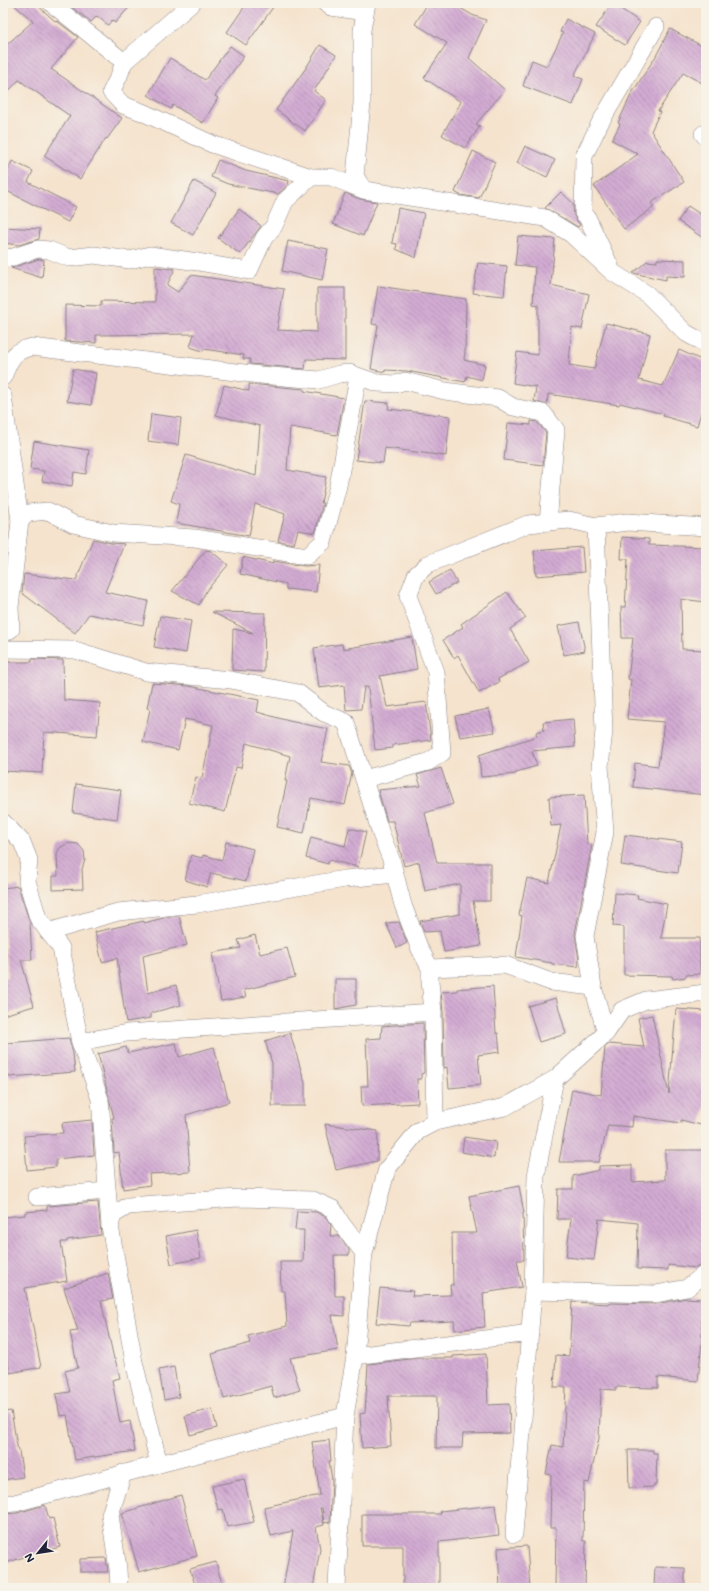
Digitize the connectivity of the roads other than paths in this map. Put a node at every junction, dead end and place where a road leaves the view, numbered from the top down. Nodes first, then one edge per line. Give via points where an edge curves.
1 (51, 3) edge
2 (192, 3) edge
3 (324, 3) edge
4 (366, 7) edge
5 (656, 27) dead end
6 (124, 62) junction
7 (310, 177) junction
8 (364, 190) junction
9 (3, 257) edge
10 (612, 272) junction
11 (706, 344) edge
12 (3, 377) edge
13 (358, 377) junction
14 (3, 396) edge
15 (20, 521) junction
16 (548, 522) junction
17 (596, 526) junction
18 (706, 527) edge
19 (3, 634) edge
20 (3, 649) edge
21 (364, 779) junction
22 (3, 822) edge
23 (395, 874) junction
24 (48, 932) junction
25 (430, 968) junction
26 (593, 986) junction
27 (706, 993) edge
28 (433, 1012) junction
29 (606, 1033) junction
30 (80, 1042) junction
31 (555, 1079) junction
32 (434, 1122) junction
33 (107, 1191) junction
34 (37, 1197) dead end
35 (110, 1226) junction
36 (364, 1253) junction
37 (706, 1273) edge
38 (533, 1291) junction
39 (530, 1333) junction
40 (354, 1356) junction
41 (345, 1416) junction
42 (159, 1464) junction
43 (123, 1473) junction
44 (3, 1504) edge
45 (514, 1534) dead end
46 (119, 1588) edge
47 (337, 1588) edge

1 - 6 street
2 - 6 street
3 - 4 street via 332,7
4 - 8 street via 362,30 362,103 355,176
5 - 10 street via 600,123 584,156 584,213
6 - 7 street via 110,92 123,105 212,144
7 - 8 street via 331,177
7 - 9 street via 285,201 249,271 150,255 130,260 94,255 70,258 49,250 38,249 10,258
8 - 10 street via 545,218 571,234
10 - 11 street via 647,294 686,333
12 - 13 street via 10,359 21,349 32,347 260,375 319,380 349,373
13 - 15 street via 338,486 323,542 307,556 195,538 112,533 73,524 48,511 28,513
13 - 16 street via 378,383 396,384 405,381 445,391 498,398 513,407 543,413 556,430
14 - 15 street
15 - 19 street via 10,606 11,629
16 - 17 street via 569,520
16 - 21 street via 528,524 435,561 416,575 408,596 436,672 442,753 428,762
17 - 18 street via 626,522
17 - 26 street via 604,731 600,766 605,832 585,936
20 - 21 street via 74,650 146,672 231,680 298,693 324,713 346,722
21 - 23 street
22 - 24 street via 22,842 29,860 27,882 38,918
23 - 24 street via 345,879 197,904 118,912
23 - 25 street via 403,905
24 - 30 street via 61,948
25 - 26 street via 505,966 551,982
25 - 28 street
26 - 29 street
27 - 29 street via 646,1000 622,1010
28 - 30 street via 135,1032
28 - 32 street
29 - 31 street
30 - 33 street via 100,1099
31 - 32 street via 504,1107
31 - 38 street via 536,1176
32 - 36 street via 418,1131 388,1169
33 - 34 street
33 - 35 street
35 - 36 street via 113,1215 128,1206 238,1198 313,1200 333,1209
35 - 42 street via 134,1362
36 - 40 street
37 - 38 street via 687,1288 656,1294
38 - 39 street
39 - 40 street
39 - 45 street
40 - 41 street
41 - 42 street
41 - 47 street
42 - 43 street
43 - 44 street via 16,1503
43 - 46 street via 110,1515

